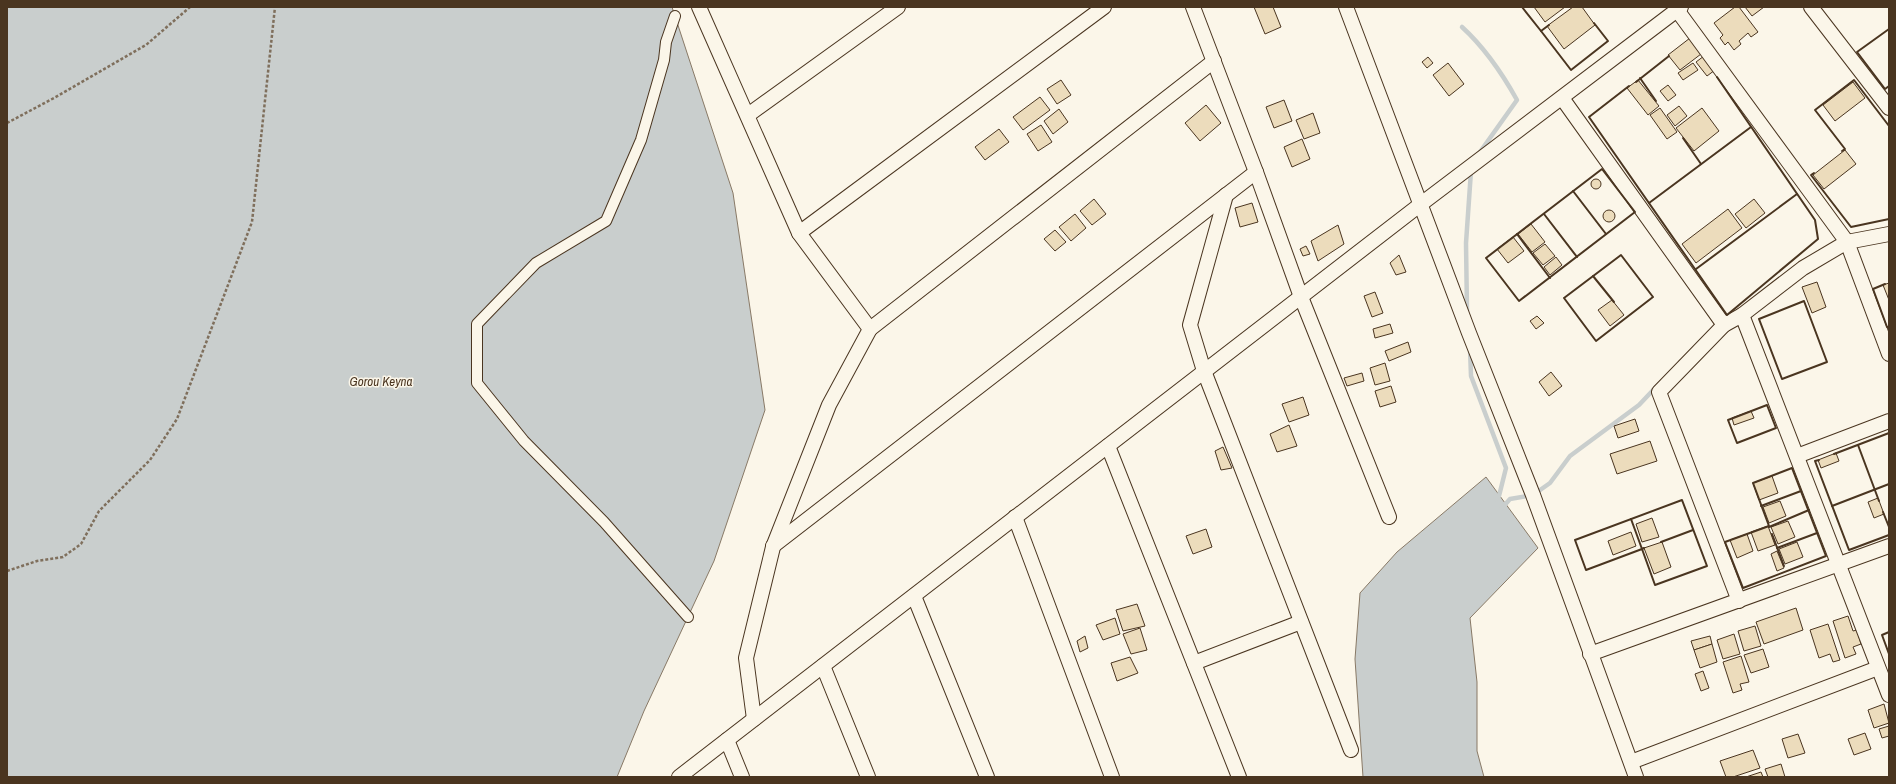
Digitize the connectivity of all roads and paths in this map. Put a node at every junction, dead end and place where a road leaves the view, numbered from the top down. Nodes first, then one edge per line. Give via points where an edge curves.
1 (190, 7) edge
2 (275, 7) edge
3 (699, 7) edge
4 (898, 7) edge
5 (1104, 7) edge
6 (1193, 7) edge
7 (1346, 7) edge
8 (1811, 7) edge
9 (1679, 9) edge
10 (675, 16) dead end
11 (1214, 61) junction
12 (1562, 98) junction
13 (1889, 108) edge
14 (748, 115) junction
15 (7, 124) edge
16 (1256, 172) junction
17 (1226, 195) junction
18 (1421, 204) junction
19 (800, 233) junction
20 (1889, 234) edge
21 (1847, 242) junction
22 (1301, 297) junction
23 (1742, 315) junction
24 (1724, 325) junction
25 (870, 329) junction
26 (1889, 354) edge
27 (1204, 371) junction
28 (1889, 421) edge
29 (1108, 446) junction
30 (1797, 456) junction
31 (1015, 517) junction
32 (1389, 517) dead end
33 (773, 546) junction
34 (1889, 546) edge
35 (1838, 564) junction
36 (7, 571) edge
37 (914, 596) junction
38 (1739, 601) junction
39 (688, 617) dead end
40 (1301, 622) junction
41 (1590, 654) junction
42 (1194, 663) junction
43 (823, 666) junction
44 (1878, 668) junction
45 (1889, 695) edge
46 (754, 719) junction
47 (727, 740) junction
48 (1351, 750) dead end
49 (1630, 762) junction
50 (679, 777) edge
51 (742, 777) edge
52 (868, 777) edge
53 (987, 777) edge
54 (1112, 777) edge
55 (1238, 777) edge
56 (1636, 777) edge

1 - 15 path via 146,46
2 - 36 path via 252,222 177,419 150,460 99,511 82,544 63,557 37,561
3 - 14 street
4 - 14 street
5 - 19 street
6 - 11 street
7 - 18 street
8 - 13 street
9 - 12 street
9 - 21 street
10 - 39 street via 641,140 606,221 536,263 477,324 477,383 524,441 604,522
11 - 16 street
11 - 25 street
12 - 18 street
12 - 24 street
14 - 19 street
16 - 17 street
16 - 22 street
17 - 27 street via 1190,325
17 - 33 street
18 - 22 street
18 - 41 street via 1533,495
19 - 25 street
20 - 21 street
21 - 23 street via 1803,268
21 - 26 street
22 - 27 street
22 - 32 street
23 - 24 street
23 - 30 street
24 - 38 street via 1659,392
25 - 33 street via 829,405
27 - 29 street
27 - 40 street
28 - 30 street
29 - 31 street
29 - 42 street
30 - 35 street
31 - 37 street
31 - 54 street
33 - 46 street via 746,658
34 - 35 street
35 - 38 street
35 - 44 street
37 - 43 street
37 - 53 street
38 - 41 street
40 - 42 street
40 - 48 street
41 - 49 street
42 - 55 street
43 - 46 street
43 - 52 street
44 - 45 street
44 - 49 street
46 - 47 street
47 - 50 street
47 - 51 street
49 - 56 street

